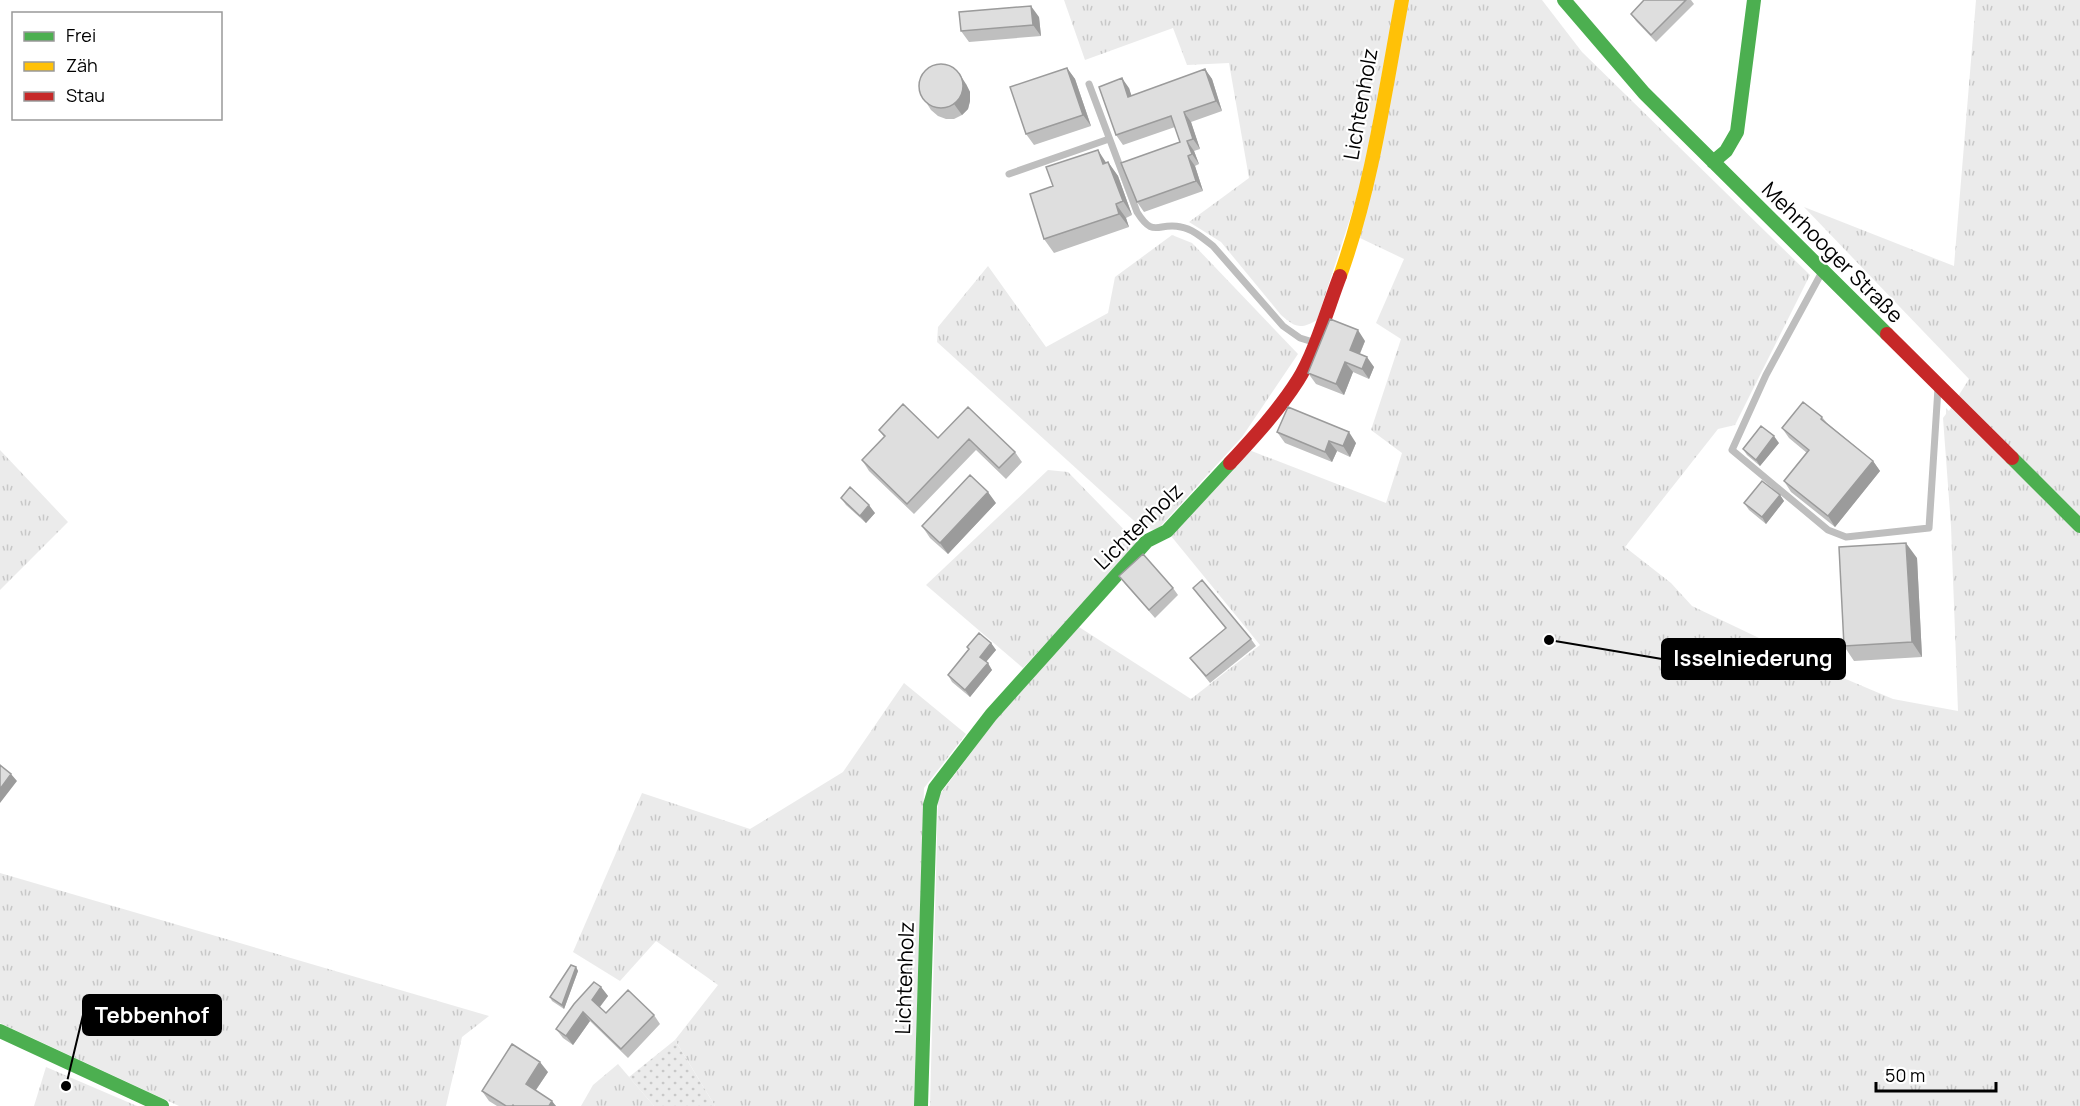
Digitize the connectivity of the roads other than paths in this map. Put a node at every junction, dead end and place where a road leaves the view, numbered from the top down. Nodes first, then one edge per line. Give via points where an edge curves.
1 (1402, 0) edge
2 (1564, 0) edge
3 (1754, 0) edge
4 (1089, 84) dead end
5 (1109, 139) junction
6 (1713, 162) junction
7 (1009, 174) dead end
8 (1823, 270) junction
9 (1315, 343) junction
10 (1938, 385) junction
11 (2080, 526) edge
12 (0, 1031) edge
13 (162, 1106) edge
14 (921, 1106) edge

1 - 9 street, Lichtenholz via 1366,190 1349,251
2 - 6 street, Mehrhooger Straße via 1644,93
3 - 6 street via 1737,132 1726,151
4 - 5 lane
5 - 7 lane
5 - 9 lane via 1145,226 1182,226 1200,236 1283,326
6 - 8 street, Mehrhooger Straße
8 - 10 street, Mehrhooger Straße
8 - 10 lane via 1766,375 1732,450 1828,530 1846,537 1929,528
9 - 14 street, Lichtenholz via 1299,379 1262,428 1167,531 1148,541 991,715 935,788 930,805
10 - 11 street, Mehrhooger Straße
12 - 13 street

